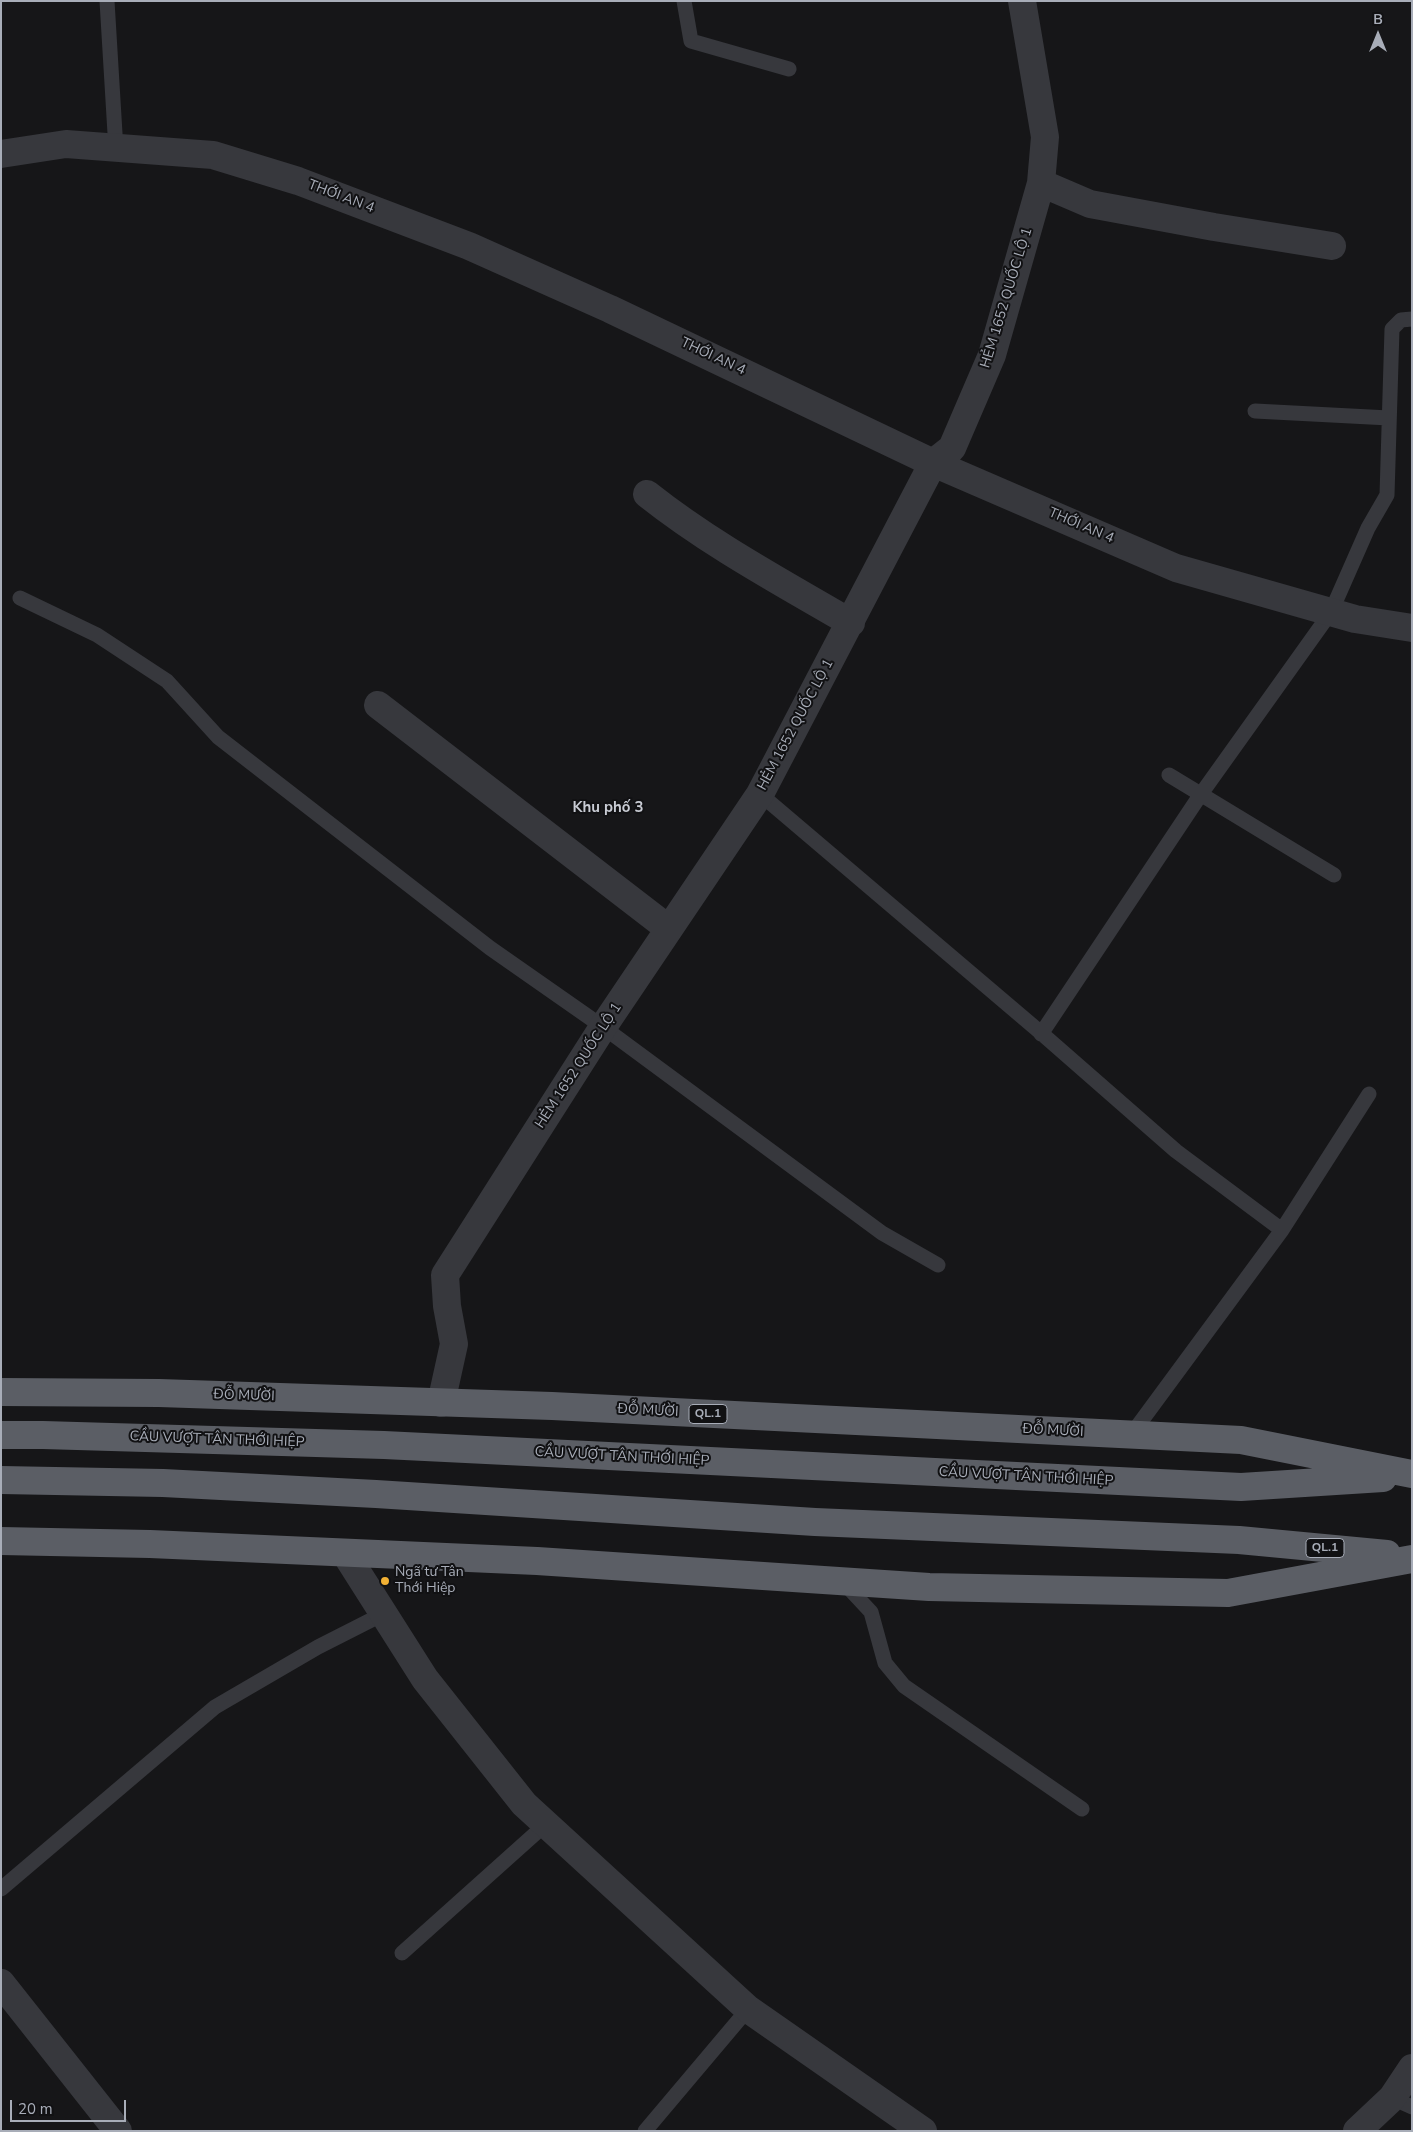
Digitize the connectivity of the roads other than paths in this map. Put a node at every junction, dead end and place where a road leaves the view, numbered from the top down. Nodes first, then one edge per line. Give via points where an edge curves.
1 (108, 1) edge
2 (684, 1) edge
3 (1022, 1) edge
4 (789, 69) dead end
5 (116, 150) junction
6 (1, 154) edge
7 (1041, 183) junction
8 (1332, 246) dead end
9 (1412, 319) edge
10 (1255, 410) dead end
11 (1389, 418) junction
12 (933, 463) junction
13 (646, 494) dead end
14 (20, 598) dead end
15 (1331, 612) junction
16 (851, 623) junction
17 (1412, 628) edge
18 (378, 705) dead end
19 (1170, 775) dead end
20 (760, 794) junction
21 (1201, 794) junction
22 (1334, 875) dead end
23 (669, 929) junction
24 (603, 1027) junction
25 (1042, 1034) junction
26 (1370, 1094) dead end
27 (1282, 1230) junction
28 (938, 1265) dead end
29 (1, 1392) edge
30 (441, 1403) junction
31 (1131, 1434) junction
32 (1, 1435) edge
33 (1412, 1475) edge
34 (1, 1480) edge
35 (1242, 1487) joint
36 (1, 1541) edge
37 (345, 1553) junction
38 (1412, 1558) edge
39 (842, 1581) junction
40 (384, 1614) junction
41 (1082, 1809) dead end
42 (546, 1824) junction
43 (1, 1889) edge
44 (402, 1953) dead end
45 (1, 1983) edge
46 (748, 2009) junction
47 (1412, 2068) edge
48 (1402, 2103) edge
49 (118, 2131) edge
50 (645, 2131) edge
51 (923, 2131) edge
52 (1357, 2131) edge

1 - 5 lane
2 - 4 lane via 691,41
3 - 7 street, HẺM 1652 QUỐC LỘ 1 via 1045,137
5 - 6 street, THỚI AN 4 via 66,144
5 - 12 street, THỚI AN 4 via 213,155 298,180 469,246 610,309
7 - 8 street via 1090,204
7 - 12 street, HẺM 1652 QUỐC LỘ 1 via 992,355 952,448
9 - 11 lane via 1401,320 1392,329
10 - 11 lane
11 - 15 lane via 1387,495 1368,528
12 - 15 street, THỚI AN 4 via 1176,568
12 - 16 street, HẺM 1652 QUỐC LỘ 1
13 - 16 street via 684,523 747,563
14 - 24 lane via 98,636 167,681 218,737 490,948
15 - 17 street, THỚI AN 4
15 - 21 lane
16 - 20 street, HẺM 1652 QUỐC LỘ 1
18 - 23 street
19 - 21 lane
20 - 23 street, HẺM 1652 QUỐC LỘ 1
20 - 25 lane
21 - 22 lane
21 - 25 lane
23 - 24 street, HẺM 1652 QUỐC LỘ 1
24 - 28 lane via 882,1234
24 - 30 street, HẺM 1652 QUỐC LỘ 1 via 445,1275 446,1306 454,1344
25 - 27 lane via 1176,1151
26 - 27 lane
27 - 31 lane
29 - 30 highway, ĐỖ MƯỜI / QL.1 via 159,1393
30 - 31 highway, ĐỖ MƯỜI / QL.1
31 - 33 highway, ĐỖ MƯỜI / QL.1 via 1241,1440
32 - 35 highway, CẦU VƯỢT TÂN THỚI HIỆP / QL.1 via 384,1445
33 - 35 highway, ĐỖ MƯỜI / QL.1
34 - 38 highway, QL.1 via 163,1483 815,1522 1239,1540
36 - 37 highway, QL.1
37 - 39 highway, QL.1
37 - 40 street
38 - 39 highway, QL.1 via 1228,1593 929,1587
39 - 41 lane via 871,1612 885,1663 904,1686
40 - 42 street via 426,1679 524,1804
40 - 43 lane via 318,1646 215,1707
42 - 44 lane
42 - 46 street
45 - 49 street
46 - 50 lane
46 - 51 street
47 - 48 street
48 - 52 street

